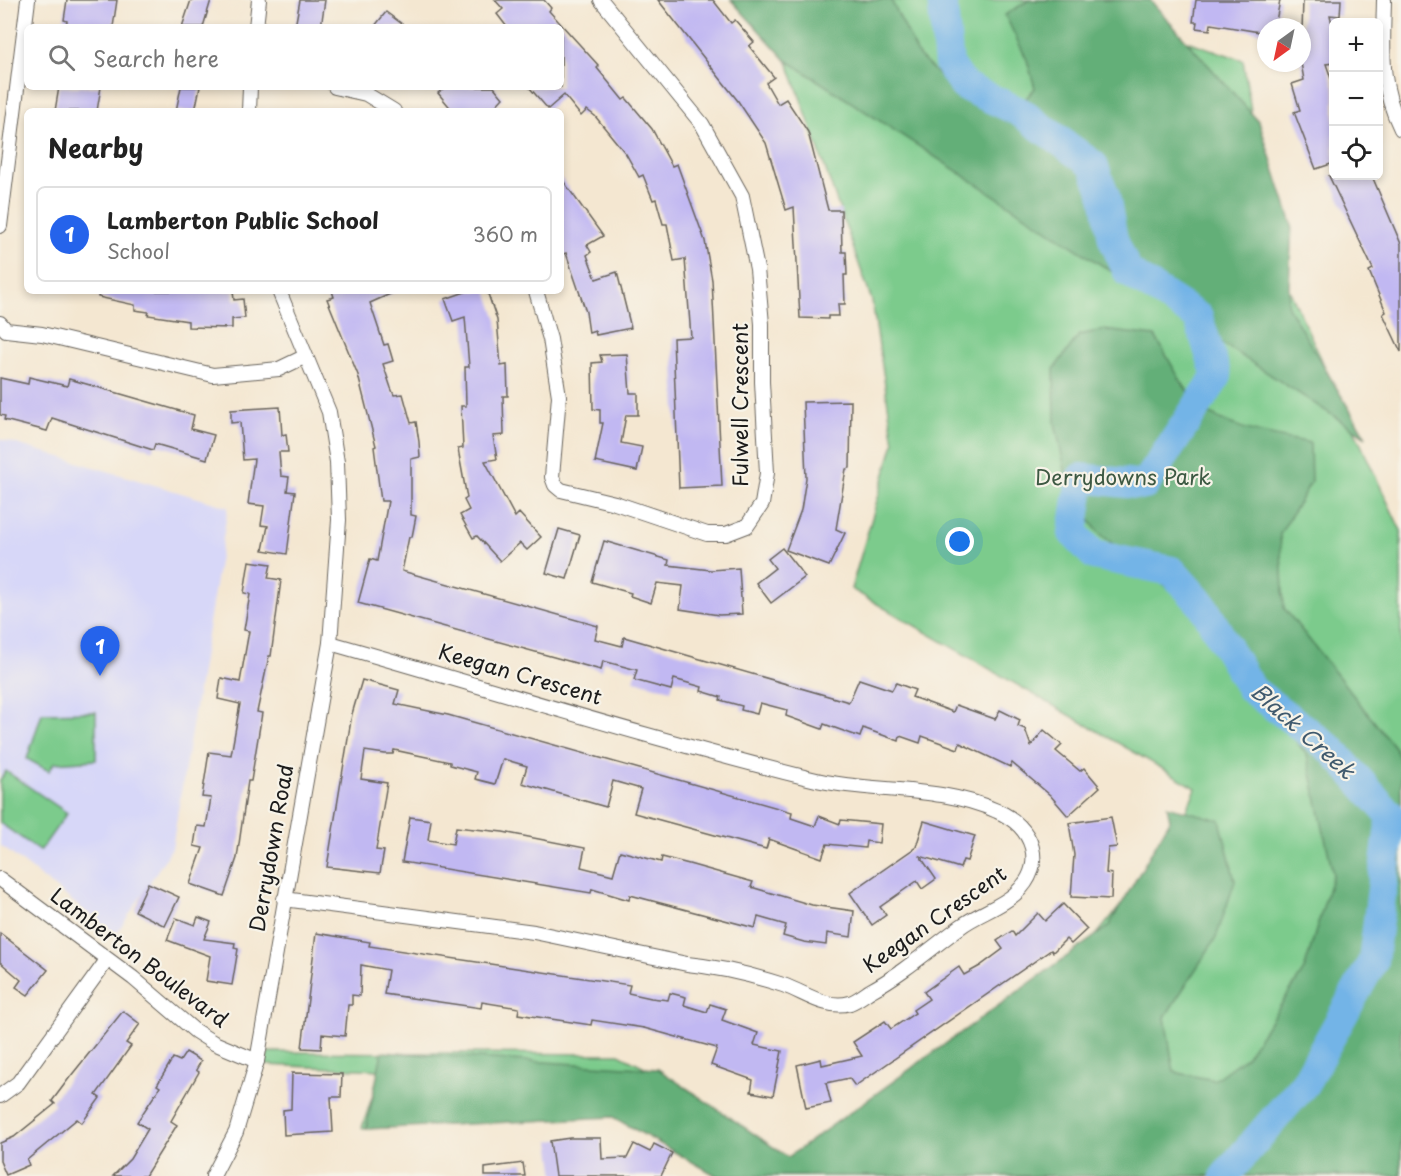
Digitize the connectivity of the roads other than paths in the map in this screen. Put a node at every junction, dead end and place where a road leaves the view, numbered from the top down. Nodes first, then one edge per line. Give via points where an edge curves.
1 (28, 0) edge
2 (259, 0) edge
3 (601, 0) edge
4 (1384, 0) edge
5 (25, 24) edge
6 (256, 24) edge
7 (24, 32) edge
8 (250, 90) edge
9 (348, 90) edge
10 (249, 108) edge
11 (389, 108) edge
12 (1401, 129) edge
13 (0, 226) edge
14 (280, 294) edge
15 (537, 294) edge
16 (0, 323) edge
17 (304, 357) junction
18 (330, 643) junction
19 (0, 879) edge
20 (284, 899) junction
21 (107, 960) junction
22 (257, 1061) junction
23 (0, 1096) edge
24 (213, 1176) edge

1 - 5 street
2 - 6 street
3 - 15 street, Fulwell Crescent via 702,124 742,196 757,269 762,324 767,473 762,504 747,526 726,534 707,534 555,485 552,477 559,396 550,339
4 - 12 street via 1383,77
7 - 13 street
8 - 10 street
9 - 11 street via 366,94
14 - 17 street, Derrydown Road
16 - 17 street via 6,330 42,334 213,375 279,369
17 - 18 street, Derrydown Road via 329,412 337,462 339,520
18 - 20 street, Derrydown Road
18 - 20 street, Keegan Crescent via 812,779 934,794 981,805 1024,828 1032,846 1032,864 1026,882 1014,895 960,927 914,964 849,1003 828,1004 784,986 712,966 543,933
19 - 21 street, Lamberton Boulevard
20 - 22 street, Derrydown Road
21 - 22 street, Lamberton Boulevard via 195,1031
21 - 23 street via 18,1083
22 - 24 street, Derrydown Road via 236,1132

